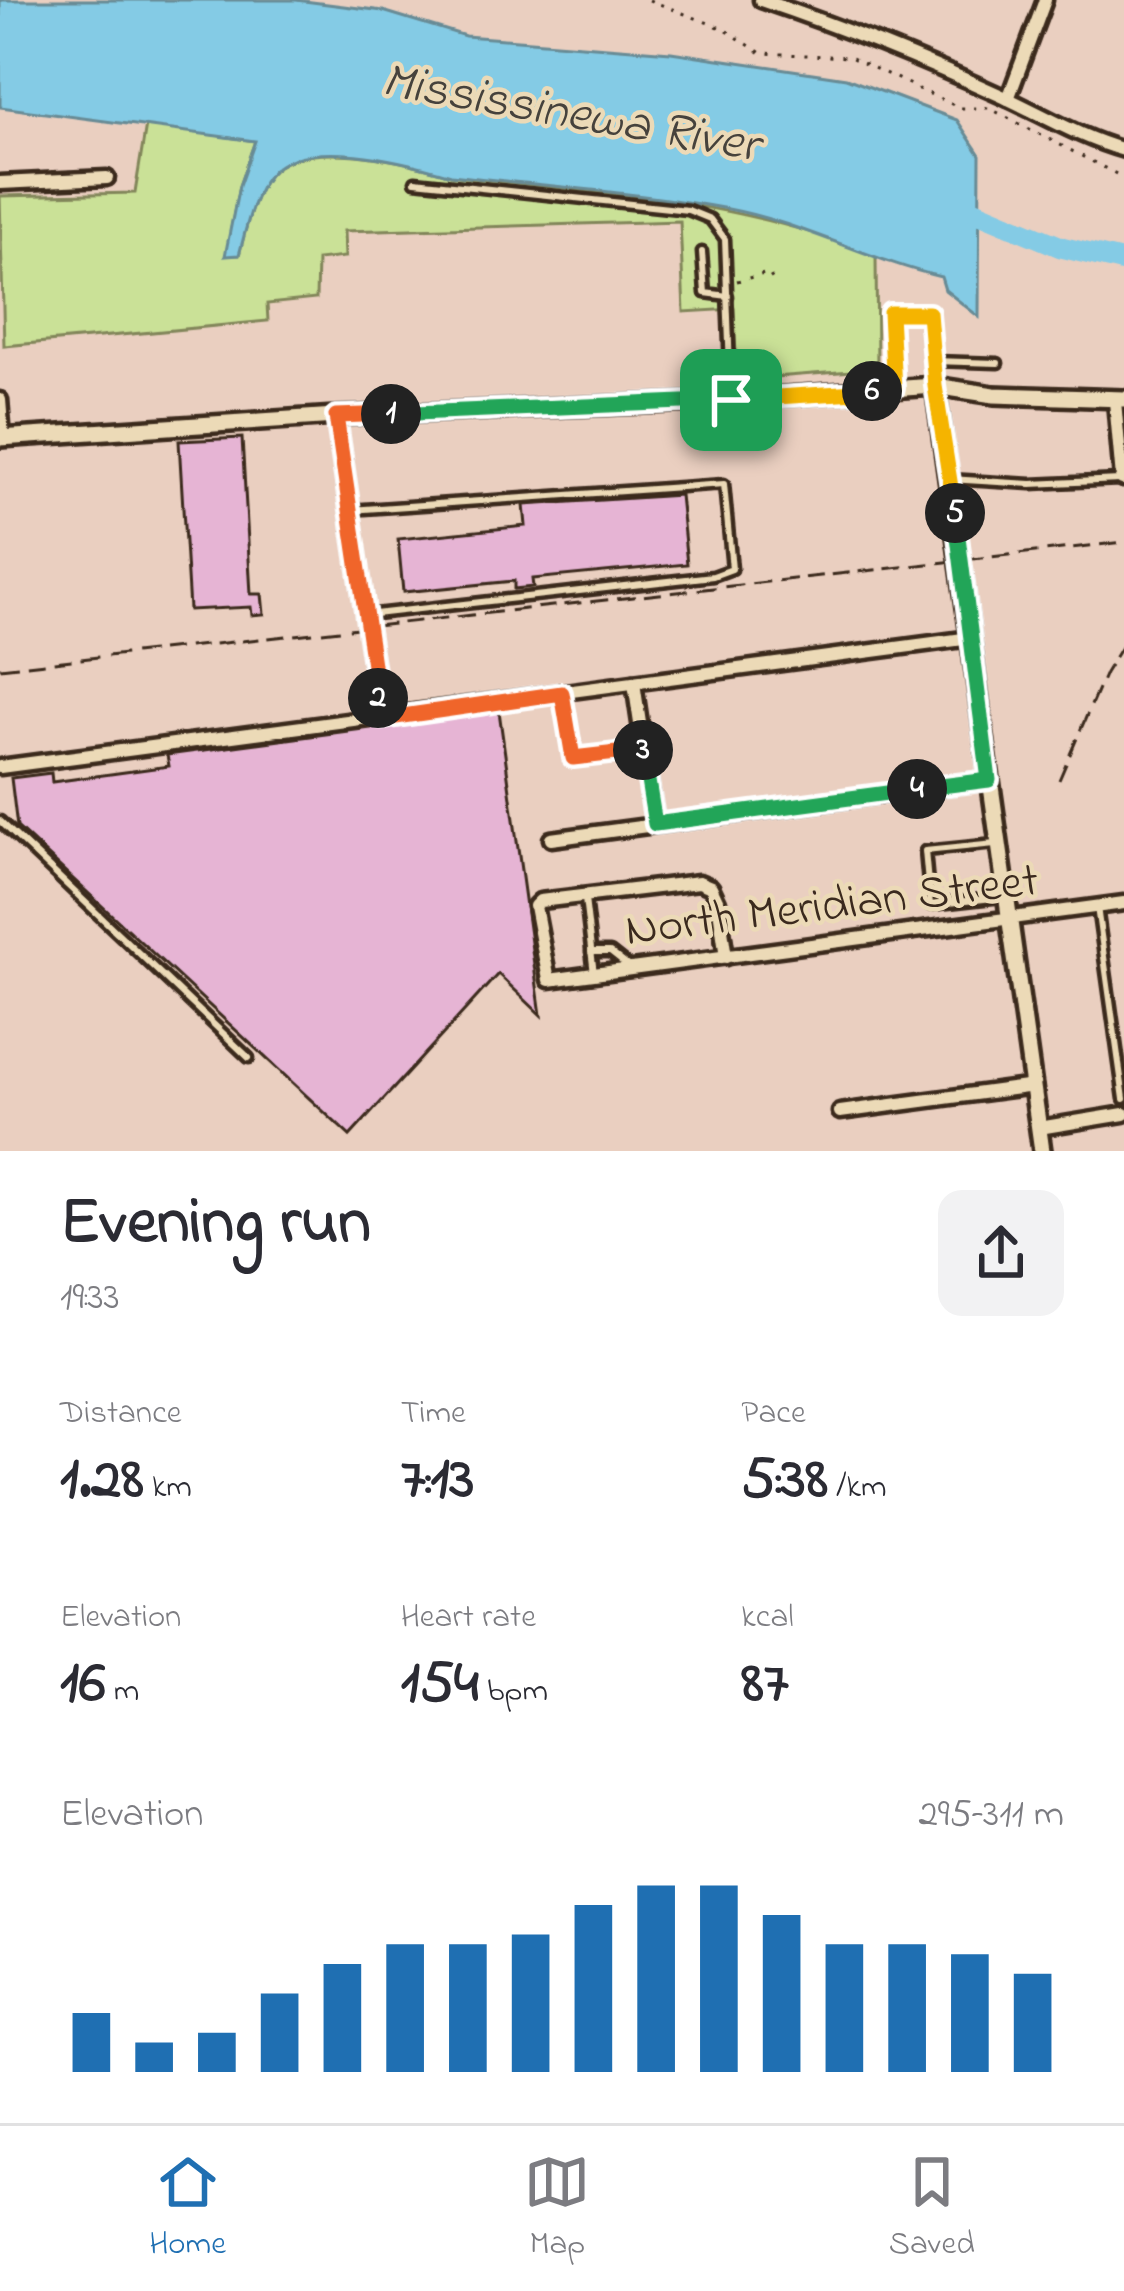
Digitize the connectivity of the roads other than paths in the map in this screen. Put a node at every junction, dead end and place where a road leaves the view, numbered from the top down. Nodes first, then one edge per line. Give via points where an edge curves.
1 (761, 0) edge
2 (1045, 0) edge
3 (1008, 99) junction
4 (1124, 150) edge
5 (107, 178) dead end
6 (415, 181) dead end
7 (0, 183) edge
8 (702, 252) dead end
9 (728, 292) junction
10 (933, 361) junction
11 (998, 363) dead end
12 (935, 386) junction
13 (894, 389) junction
14 (0, 400) edge
15 (731, 400) junction
16 (1120, 400) edge
17 (336, 416) junction
18 (2, 438) edge
19 (949, 479) junction
20 (1123, 479) edge
21 (350, 510) junction
22 (367, 621) junction
23 (970, 638) junction
24 (634, 683) junction
25 (562, 693) junction
26 (382, 719) junction
27 (644, 750) junction
28 (0, 766) edge
29 (989, 780) junction
30 (0, 821) edge
31 (655, 824) junction
32 (551, 839) dead end
33 (998, 843) junction
34 (584, 896) junction
35 (1006, 896) junction
36 (1124, 903) edge
37 (1097, 908) junction
38 (1010, 922) junction
39 (592, 952) junction
40 (726, 957) junction
41 (632, 969) junction
42 (594, 974) junction
43 (249, 1058) dead end
44 (1034, 1086) junction
45 (1124, 1099) edge
46 (840, 1112) dead end
47 (1124, 1114) edge
48 (1039, 1128) junction
49 (1042, 1151) edge

1 - 3 street
2 - 3 street
3 - 4 street
5 - 7 street
6 - 9 lane via 697,212 724,239
8 - 9 lane via 705,293
9 - 15 lane
10 - 11 lane
10 - 12 lane
10 - 13 lane via 929,313 890,313
12 - 13 street
12 - 16 street
12 - 19 street
13 - 15 street
14 - 18 street
15 - 17 street
16 - 20 street
17 - 18 street
17 - 21 street
19 - 20 lane
19 - 23 street
21 - 22 street
21 - 22 lane via 724,484 732,569
22 - 26 street
23 - 24 street
23 - 29 street
24 - 25 street
24 - 27 street
25 - 26 street
25 - 27 lane via 573,758
26 - 28 street
27 - 31 street
29 - 31 street
29 - 33 street
30 - 43 lane
31 - 32 street
33 - 35 street
33 - 35 lane via 925,851 930,905
34 - 39 lane
34 - 40 street via 711,887
34 - 42 street, North Meridian Street via 536,906 549,980
35 - 38 street
36 - 37 street, North Meridian Street
37 - 38 street, North Meridian Street
37 - 45 lane
38 - 40 street, North Meridian Street
38 - 44 street
39 - 41 lane via 610,952
39 - 42 lane
40 - 41 street, North Meridian Street
41 - 42 street, North Meridian Street
44 - 46 street
44 - 48 street
47 - 48 street
48 - 49 street

